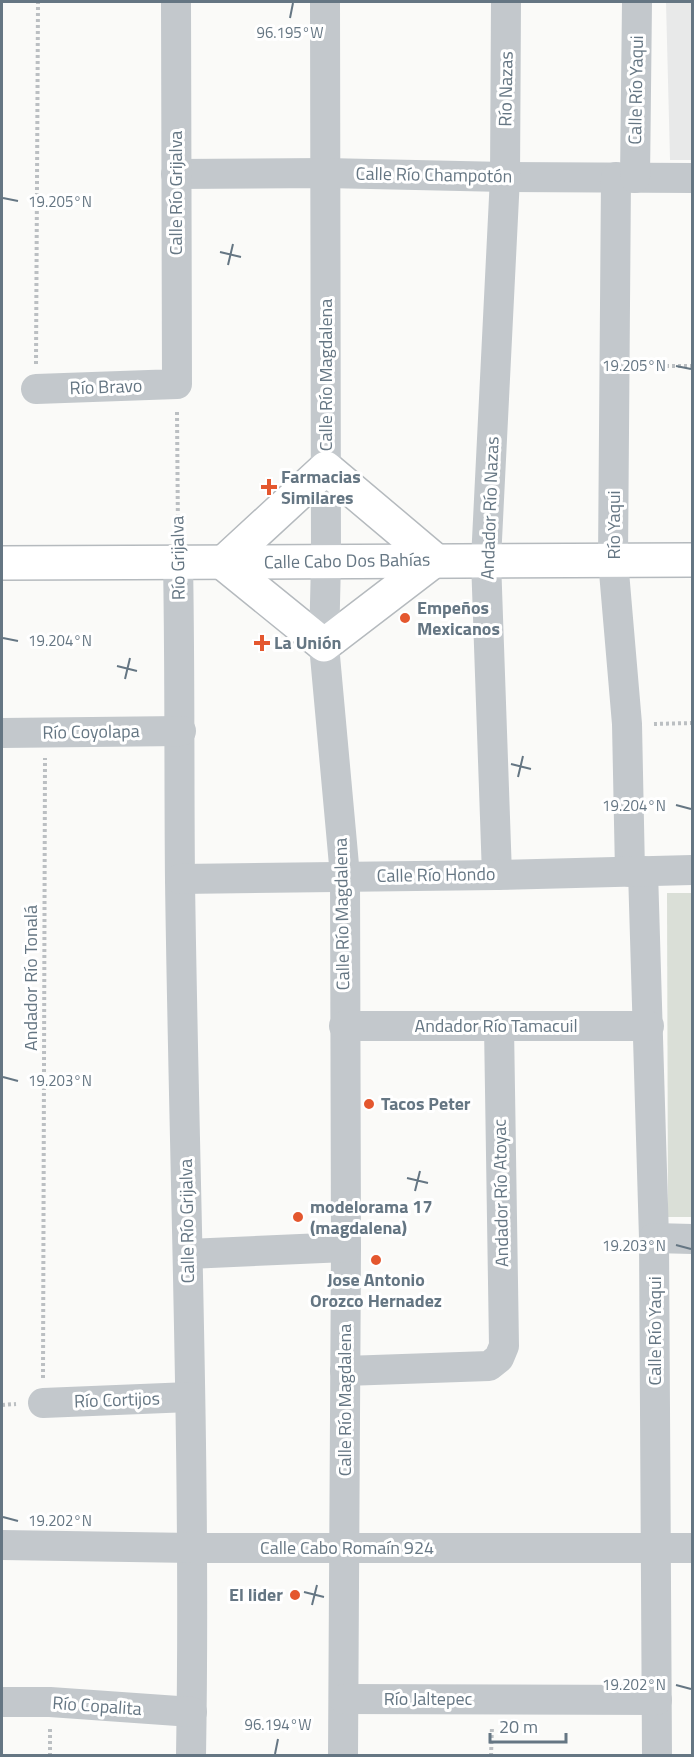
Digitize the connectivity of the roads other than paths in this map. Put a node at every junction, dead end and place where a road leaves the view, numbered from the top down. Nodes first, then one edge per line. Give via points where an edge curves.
1 (176, 2) edge
2 (325, 2) edge
3 (507, 2) edge
4 (637, 2) edge
5 (326, 173) junction
6 (176, 174) junction
7 (505, 177) junction
8 (625, 178) junction
9 (693, 178) edge
10 (177, 384) joint
11 (36, 389) road end
12 (326, 468) junction
13 (435, 560) junction
14 (486, 560) junction
15 (613, 560) junction
16 (693, 560) edge
17 (326, 561) junction
18 (2, 562) edge
19 (178, 563) junction
20 (224, 563) junction
21 (324, 645) junction
22 (181, 731) junction
23 (2, 732) edge
24 (693, 870) edge
25 (636, 872) junction
26 (497, 875) junction
27 (345, 876) junction
28 (180, 879) junction
29 (344, 1026) junction
30 (499, 1026) junction
31 (649, 1026) junction
32 (654, 1238) junction
33 (693, 1239) edge
34 (346, 1247) junction
35 (188, 1254) junction
36 (345, 1371) junction
37 (190, 1397) junction
38 (43, 1403) road end
39 (2, 1545) edge
40 (345, 1547) junction
41 (193, 1548) junction
42 (693, 1548) edge
43 (656, 1549) junction
44 (344, 1699) junction
45 (657, 1700) junction
46 (2, 1702) edge
47 (192, 1712) junction
48 (191, 1755) edge
49 (343, 1755) edge
50 (657, 1755) edge

1 - 6 street, Calle Río Grijalva
2 - 5 street, Calle Río Magdalena
3 - 7 street, Río Nazas
4 - 8 street, Calle Río Yaqui
5 - 6 street, Calle Río Champotón
5 - 7 street, Calle Río Champotón
5 - 12 street, Calle Río Magdalena
6 - 10 street, Calle Río Grijalva
7 - 8 street, Calle Río Champotón
7 - 14 street, Andador Río Nazas
8 - 9 street, Calle Río Champotón
8 - 15 street, Río Yaqui via 615,366
10 - 11 street, Río Bravo
12 - 13 main road
12 - 17 street, Calle Río Magdalena
12 - 20 main road
13 - 14 main road, Calle Cabo Dos Bahías
13 - 17 main road, Calle Cabo Dos Bahías
13 - 21 main road
14 - 15 main road, Calle Cabo Dos Bahías
14 - 26 street, Andador Río Nazas
15 - 16 main road, Calle Cabo Dos Bahías
15 - 25 street, Río Yaqui
17 - 20 main road, Calle Cabo Dos Bahías
17 - 21 street, Calle Río Magdalena
18 - 19 main road, Calle Cabo Dos Bahías
19 - 20 main road, Calle Cabo Dos Bahías
19 - 22 street, Río Grijalva
20 - 21 main road
21 - 27 street, Calle Río Magdalena
22 - 23 street, Río Coyolapa
22 - 28 street, Calle Río Grijalva
24 - 25 street, Calle Río Hondo
25 - 26 street, Calle Río Hondo
25 - 31 street, Calle Río Yaqui
26 - 27 street, Calle Río Hondo
27 - 28 street, Calle Río Hondo
27 - 29 street, Calle Río Magdalena
28 - 35 street, Calle Río Grijalva
29 - 30 street, Andador Río Tamacuil
29 - 34 street, Calle Río Magdalena
30 - 31 street, Andador Río Tamacuil
30 - 36 street, Andador Río Atoyac via 504,1346 499,1358 489,1366
31 - 32 street, Calle Río Yaqui
32 - 33 street
32 - 43 street, Calle Río Yaqui
34 - 35 street
34 - 36 street, Calle Río Magdalena
35 - 37 street, Calle Río Grijalva
36 - 40 street, Calle Río Magdalena
37 - 38 street, Río Cortijos
37 - 41 street, Calle Río Grijalva
39 - 41 street, Calle Cabo Romaín 924
40 - 41 street, Calle Cabo Romaín 924
40 - 43 street, Calle Cabo Romaín 924
40 - 44 street, Calle Río Magdalena
41 - 47 street, Calle Río Grijalva
42 - 43 street, Calle Cabo Romaín 924
43 - 45 street, Calle Río Yaqui
44 - 45 street, Río Jaltepec
44 - 49 street, Calle Río Magdalena
45 - 50 street, Calle Río Yaqui
46 - 47 street, Río Copalita
47 - 48 street

